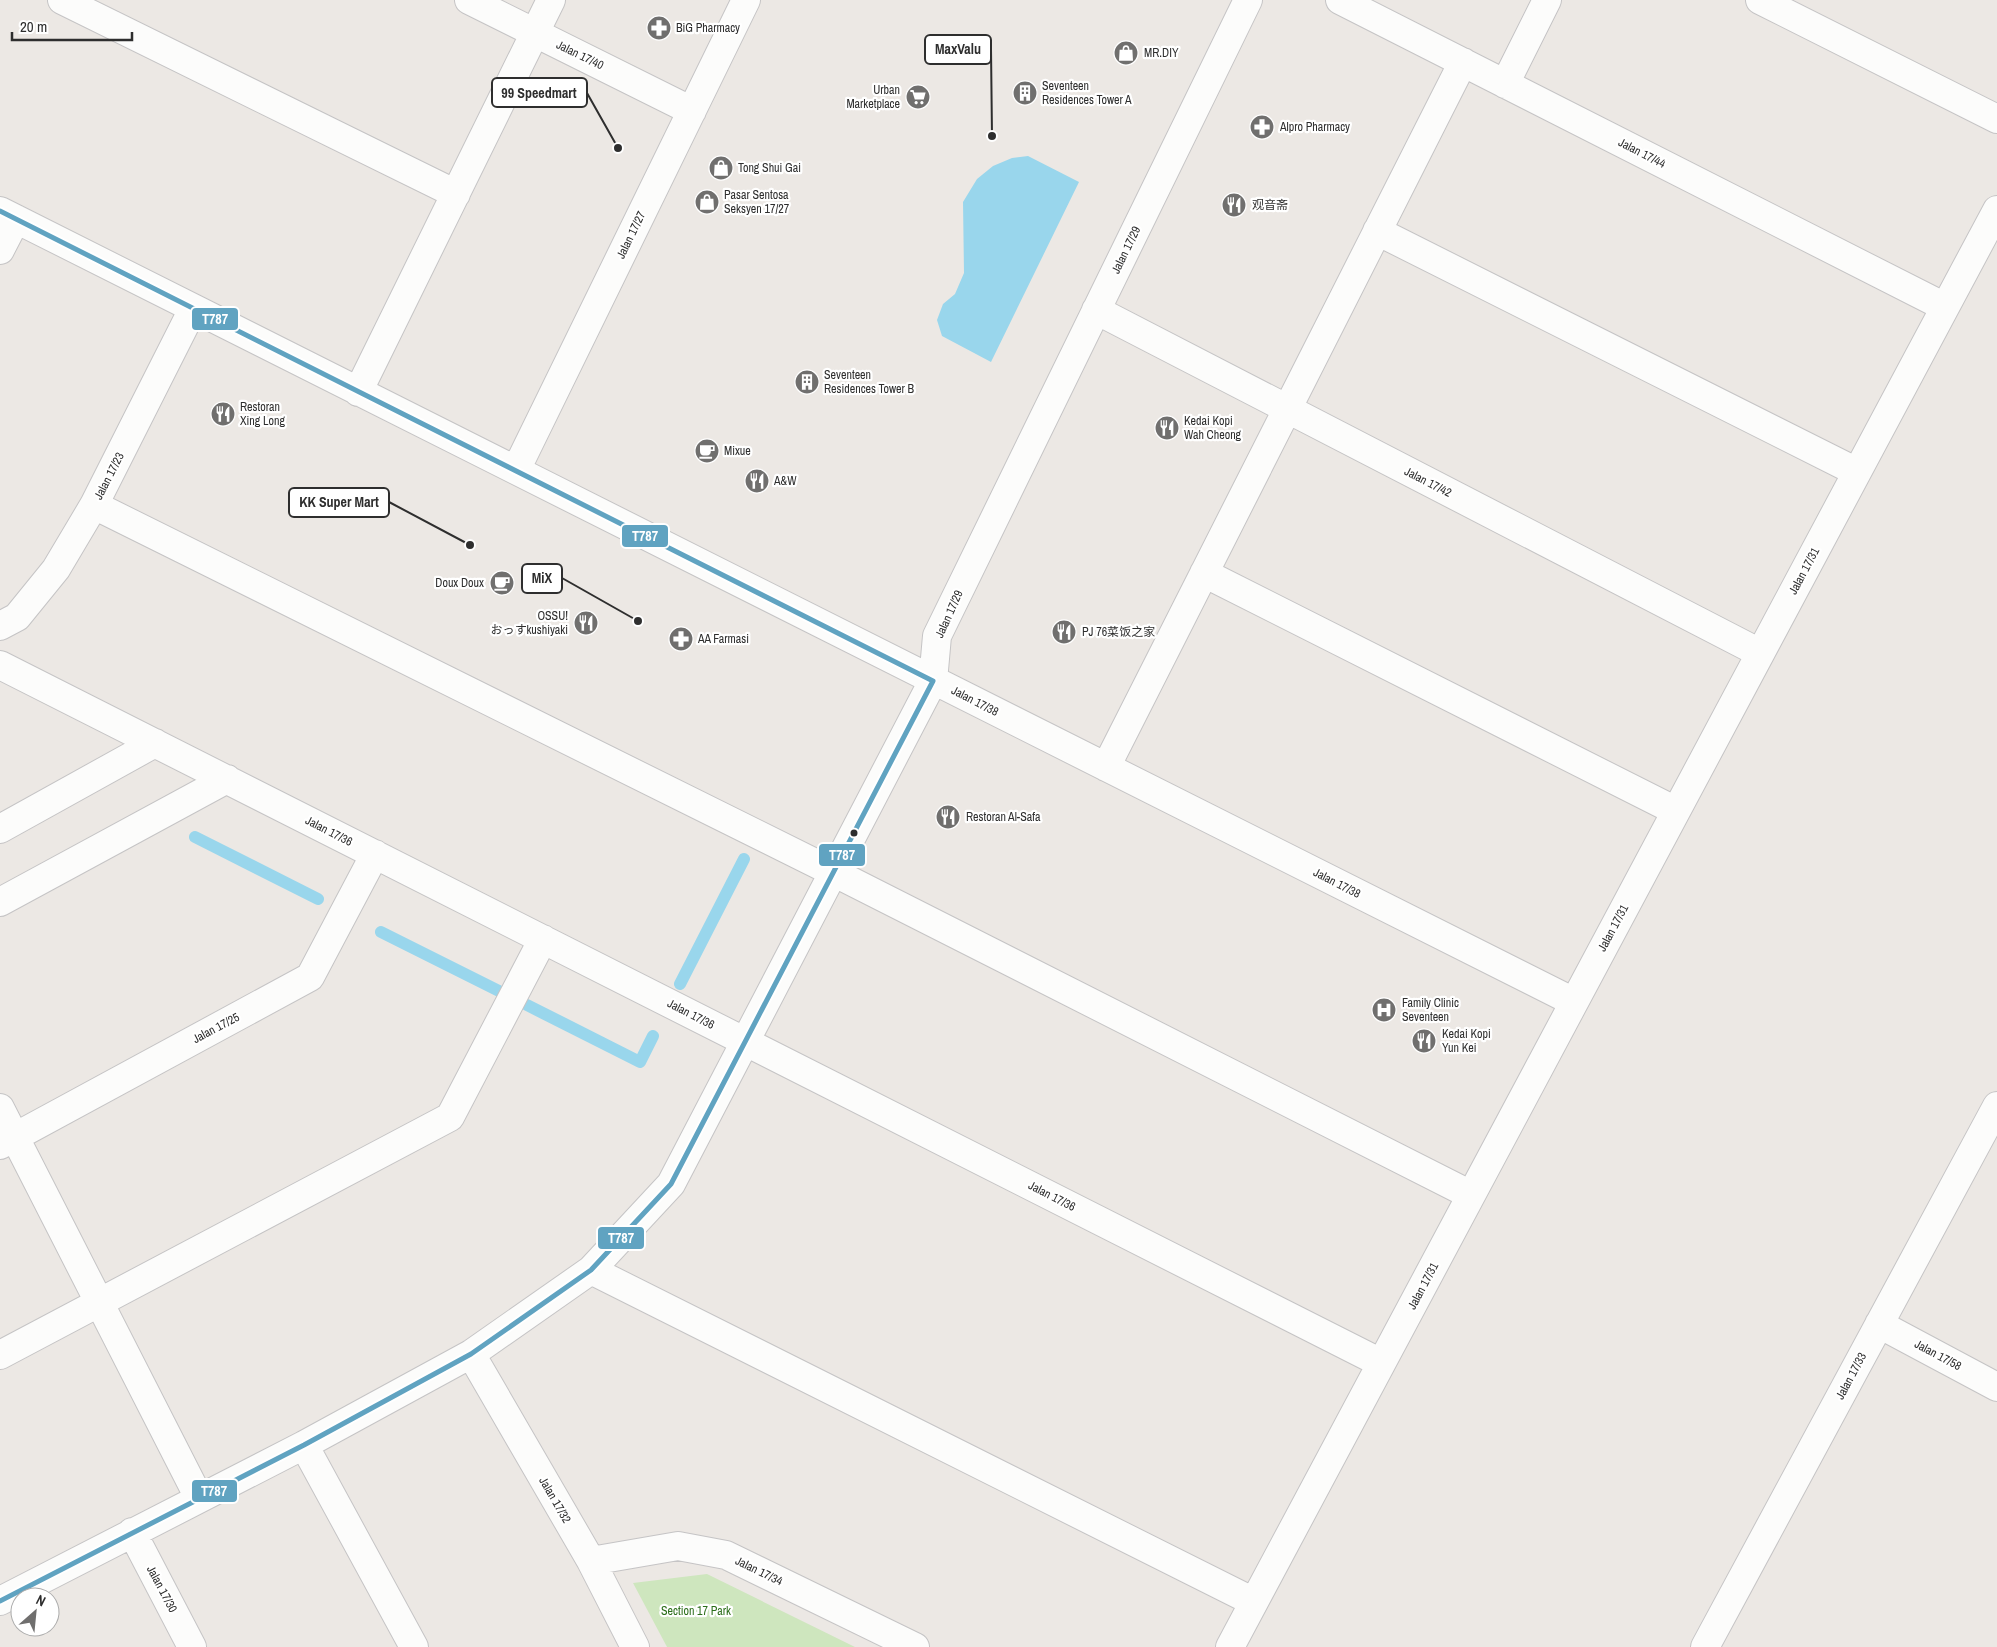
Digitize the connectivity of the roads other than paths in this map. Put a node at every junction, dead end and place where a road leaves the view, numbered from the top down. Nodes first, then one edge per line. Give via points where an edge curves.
1 (62, 0) edge
2 (469, 0) edge
3 (551, 0) edge
4 (746, 0) edge
5 (1248, 0) edge
6 (1340, 0) edge
7 (1547, 0) edge
8 (1760, 0) edge
9 (535, 33) junction
10 (1463, 62) junction
11 (1505, 84) junction
12 (692, 111) junction
13 (1997, 119) edge
14 (456, 194) junction
15 (1997, 210) edge
16 (8, 215) edge
17 (1377, 231) junction
18 (0, 250) edge
19 (1945, 306) junction
20 (193, 309) junction
21 (1096, 310) junction
22 (358, 392) junction
23 (1287, 409) junction
24 (516, 470) junction
25 (1857, 472) junction
26 (94, 505) junction
27 (1204, 573) junction
28 (0, 626) edge
29 (1760, 653) junction
30 (0, 665) edge
31 (933, 681) junction
32 (155, 743) junction
33 (1106, 767) junction
34 (227, 779) junction
35 (1676, 811) junction
36 (0, 829) edge
37 (374, 854) junction
38 (833, 872) junction
39 (0, 902) edge
40 (543, 939) junction
41 (1574, 1002) junction
42 (745, 1041) junction
43 (1997, 1106) edge
44 (0, 1108) edge
45 (7, 1141) edge
46 (1471, 1195) junction
47 (591, 1270) junction
48 (99, 1302) junction
49 (1879, 1324) junction
50 (471, 1354) junction
51 (0, 1355) edge
52 (1381, 1363) junction
53 (1997, 1387) edge
54 (304, 1444) junction
55 (199, 1498) junction
56 (132, 1532) junction
57 (591, 1561) junction
58 (0, 1601) edge
59 (1254, 1602) junction
60 (192, 1647) edge
61 (414, 1647) edge
62 (635, 1647) edge
63 (915, 1647) edge
64 (1230, 1647) edge
65 (1705, 1647) edge

1 - 14 street
2 - 9 street, Jalan 17/40
3 - 9 street
4 - 12 street, Jalan 17/27
5 - 21 street, Jalan 17/29
6 - 10 street, Jalan 17/44
7 - 11 street
8 - 13 street
9 - 12 street, Jalan 17/40
9 - 14 street
10 - 11 street, Jalan 17/44
10 - 17 street
11 - 19 street, Jalan 17/44
12 - 24 street, Jalan 17/27
14 - 22 street
15 - 19 street, Jalan 17/31
16 - 18 street
16 - 20 street, Jalan 17/38
17 - 23 street
17 - 25 street
19 - 25 street, Jalan 17/31
20 - 22 street, Jalan 17/38
20 - 26 street, Jalan 17/23
21 - 23 street, Jalan 17/42
21 - 31 street, Jalan 17/29 via 937,636
22 - 24 street, Jalan 17/38
23 - 27 street
23 - 29 street, Jalan 17/42
24 - 31 street, Jalan 17/38
25 - 29 street, Jalan 17/31
26 - 28 street, Jalan 17/23 via 56,569 17,617
26 - 38 street
27 - 33 street
27 - 35 street
29 - 35 street, Jalan 17/31
30 - 32 street, Jalan 17/36
31 - 33 street, Jalan 17/38
31 - 38 street, Jalan 17/29
32 - 34 street, Jalan 17/36
32 - 36 street
33 - 41 street, Jalan 17/38
34 - 37 street, Jalan 17/36
34 - 39 street
35 - 41 street, Jalan 17/31
37 - 40 street, Jalan 17/36
37 - 45 street, Jalan 17/25 via 310,977
38 - 42 street, Jalan 17/29
38 - 46 street
40 - 42 street, Jalan 17/36
40 - 48 street via 450,1117
41 - 46 street, Jalan 17/31
42 - 47 street, Jalan 17/29 via 670,1184
42 - 52 street, Jalan 17/36
43 - 49 street, Jalan 17/33
44 - 45 street
45 - 48 street
46 - 52 street, Jalan 17/31
47 - 50 street, Jalan 17/29
47 - 59 street
48 - 51 street
48 - 55 street
49 - 53 street, Jalan 17/58
49 - 65 street, Jalan 17/33
50 - 54 street, Jalan 17/29
50 - 57 street, Jalan 17/32
52 - 59 street, Jalan 17/31
54 - 55 street, Jalan 17/29
54 - 61 street
55 - 56 street, Jalan 17/29
56 - 58 street, Jalan 17/29
56 - 60 street, Jalan 17/30
57 - 62 street, Jalan 17/32
57 - 63 street, Jalan 17/34 via 678,1546 726,1555
59 - 64 street, Jalan 17/31

